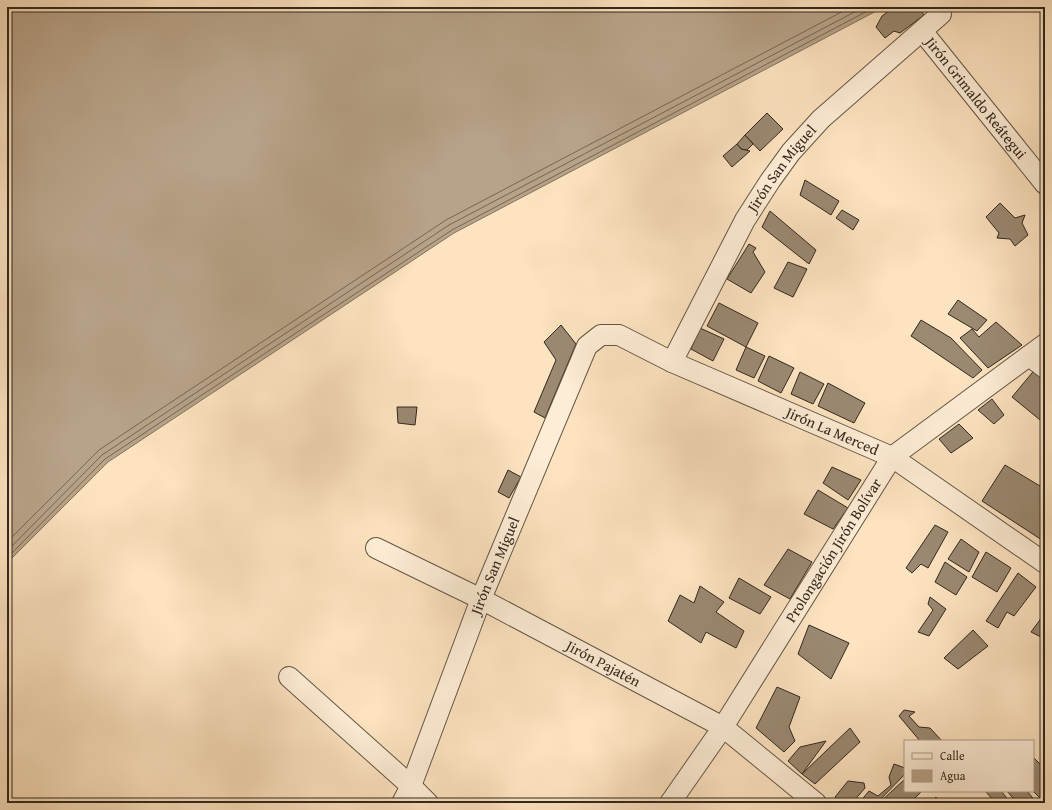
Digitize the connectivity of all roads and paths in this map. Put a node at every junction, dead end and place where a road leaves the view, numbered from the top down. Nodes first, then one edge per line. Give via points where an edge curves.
1 (941, 14) dead end
2 (922, 31) junction
3 (1045, 184) edge
4 (601, 335) joint
5 (1045, 344) edge
6 (1029, 356) junction
7 (672, 362) junction
8 (1045, 368) edge
9 (892, 457) junction
10 (376, 548) dead end
11 (1045, 563) edge
12 (481, 599) junction
13 (289, 677) dead end
14 (723, 727) junction
15 (407, 794) edge
16 (428, 803) edge
17 (670, 803) edge
18 (816, 803) edge

1 - 2 street, Jirón San Miguel
2 - 3 street, Jirón Grimaldo Reátegui
2 - 7 street, Jirón San Miguel via 821,119 791,152 745,220
4 - 7 street, Jirón La Merced via 619,335
4 - 12 street, Jirón San Miguel via 588,346
5 - 6 street, Prolongación Jirón Bolívar
6 - 8 street
6 - 9 street, Prolongación Jirón Bolívar
7 - 9 street, Jirón La Merced
9 - 11 street, Jirón La Merced
9 - 14 street, Prolongación Jirón Bolívar
10 - 12 street, Jirón Pajatén
12 - 14 street, Jirón Pajatén
12 - 15 street, Jirón San Miguel
13 - 15 street
14 - 17 street, Prolongación Jirón Bolívar
14 - 18 street, Jirón Pajatén
15 - 16 street

